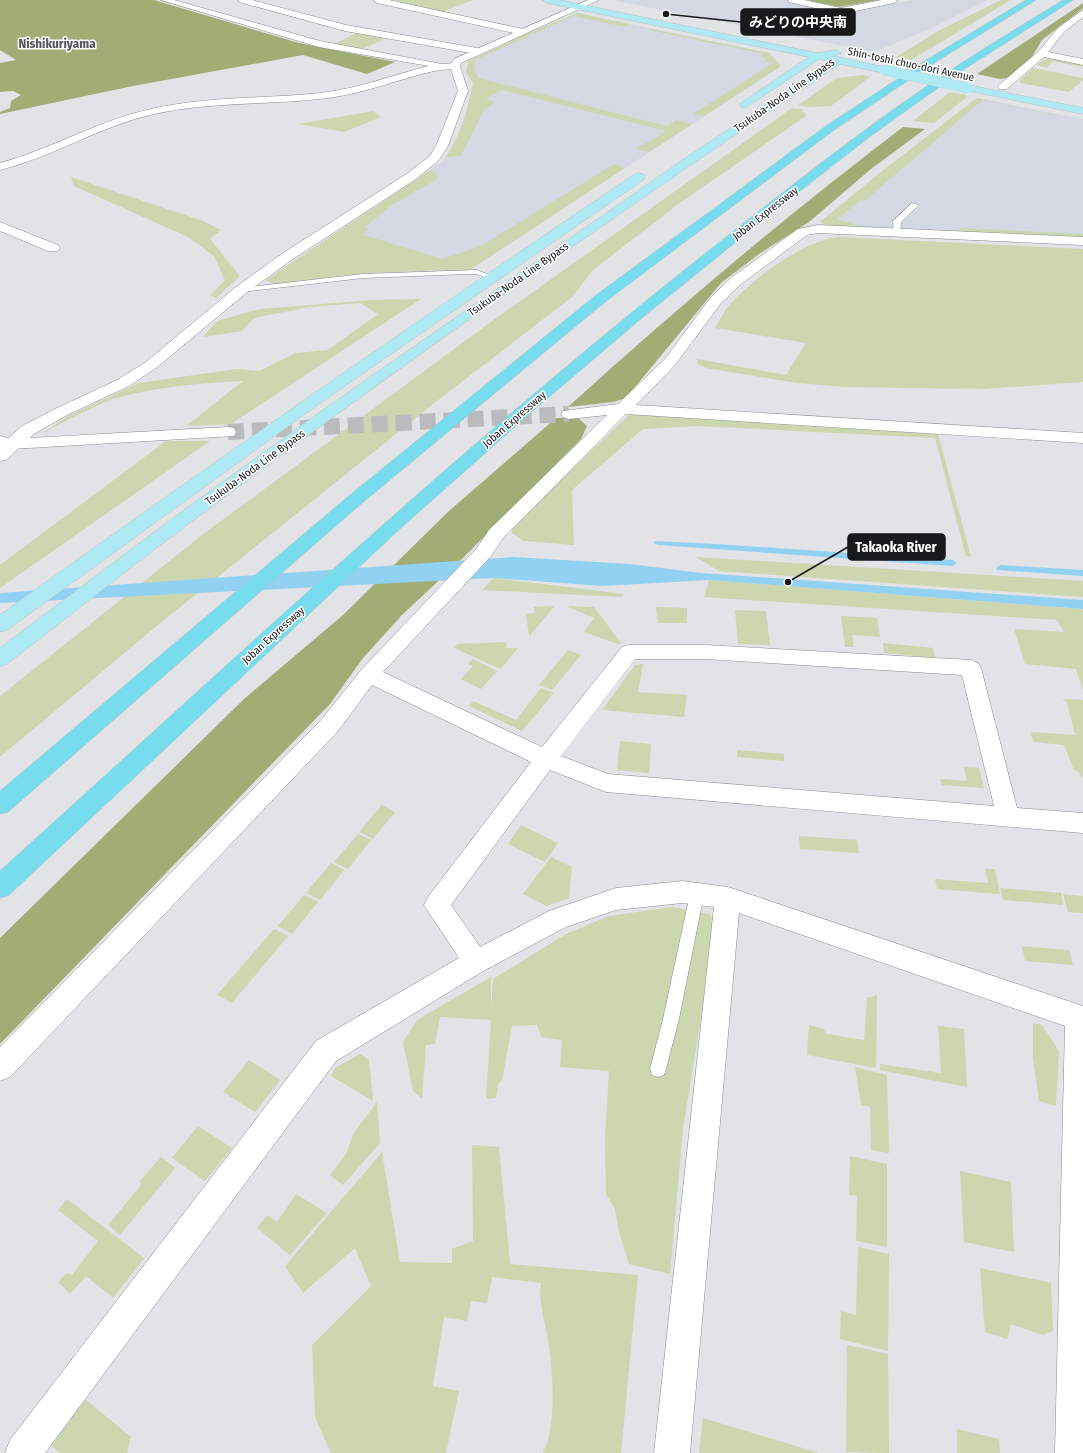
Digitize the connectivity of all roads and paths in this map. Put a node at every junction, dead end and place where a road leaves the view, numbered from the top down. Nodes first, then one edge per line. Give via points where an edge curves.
1 (166, 0) edge
2 (265, 0) edge
3 (377, 0) edge
4 (547, 0) edge
5 (792, 0) edge
6 (894, 0) edge
7 (1032, 0) edge
8 (1069, 0) edge
9 (593, 1) edge
10 (253, 3) junction
11 (580, 3) edge
12 (239, 5) edge
13 (1083, 13) edge
14 (214, 14) junction
15 (1062, 30) junction
16 (523, 32) junction
17 (1076, 33) dead end
18 (477, 51) junction
19 (1042, 54) junction
20 (816, 56) junction
21 (837, 57) junction
22 (1083, 62) edge
23 (449, 65) junction
24 (1003, 87) junction
25 (1083, 103) edge
26 (1083, 112) edge
27 (669, 156) dead end
28 (0, 168) edge
29 (651, 169) dead end
30 (915, 205) dead end
31 (0, 226) edge
32 (897, 232) junction
33 (1083, 242) edge
34 (53, 248) dead end
35 (491, 277) junction
36 (241, 290) junction
37 (621, 409) junction
38 (568, 414) tunnel mouth
39 (228, 432) tunnel mouth
40 (1083, 438) edge
41 (4, 447) edge
42 (0, 625) edge
43 (0, 659) edge
44 (368, 674) junction
45 (546, 759) junction
46 (0, 805) edge
47 (1008, 817) junction
48 (1083, 823) edge
49 (0, 887) edge
50 (697, 894) junction
51 (728, 898) junction
52 (476, 962) junction
53 (1081, 1018) edge
54 (0, 1067) edge
55 (658, 1069) dead end
56 (22, 1453) edge
57 (672, 1453) edge
58 (1073, 1453) edge

1 - 14 street
2 - 10 street
3 - 16 street
4 - 11 main road, Shin-toshi chuo-dori Avenue
5 - 6 street via 841,11
7 - 46 highway via 938,57 830,128 600,299 356,499
8 - 49 highway, Joban Expressway via 960,68 868,133 638,314 398,521
9 - 11 street
9 - 21 main road
10 - 12 street
10 - 18 street via 345,28
11 - 16 street
11 - 20 main road, Shin-toshi chuo-dori Avenue
12 - 14 street
13 - 15 street
14 - 23 street via 319,44
15 - 17 street
15 - 19 street via 1049,42
16 - 18 street
18 - 23 street
19 - 22 street
19 - 24 street
20 - 21 main road, Shin-toshi chuo-dori Avenue
20 - 27 main road, Tsukuba-Noda Line Bypass
21 - 24 main road, Shin-toshi chuo-dori Avenue via 893,64
21 - 26 main road, Shin-toshi chuo-dori Avenue, bridge via 884,70
21 - 43 main road, Tsukuba-Noda Line Bypass via 333,410 179,522
23 - 28 street via 381,84 332,94 289,100 192,104 150,112 106,126 37,157
23 - 36 street via 463,91 435,158
24 - 25 main road, Shin-toshi chuo-dori Avenue
29 - 35 main road, Tsukuba-Noda Line Bypass
30 - 32 lane via 896,221
31 - 34 street
32 - 33 street
32 - 37 street via 818,228 803,232 736,281 721,296 670,362
35 - 36 lane via 476,272 363,276
35 - 42 main road, Tsukuba-Noda Line Bypass via 181,493
36 - 41 street via 151,365 123,383 28,430
37 - 38 street
37 - 40 street
37 - 44 street via 496,534 484,552
39 - 41 street
44 - 45 street
44 - 54 street via 330,725
45 - 47 street via 606,783
45 - 47 street via 629,652 705,652 971,668
45 - 52 street via 437,905
47 - 48 street
50 - 51 street
50 - 52 street via 682,892 616,900 558,919
50 - 55 lane
51 - 53 street
51 - 57 street
52 - 56 street via 326,1050
53 - 58 street

